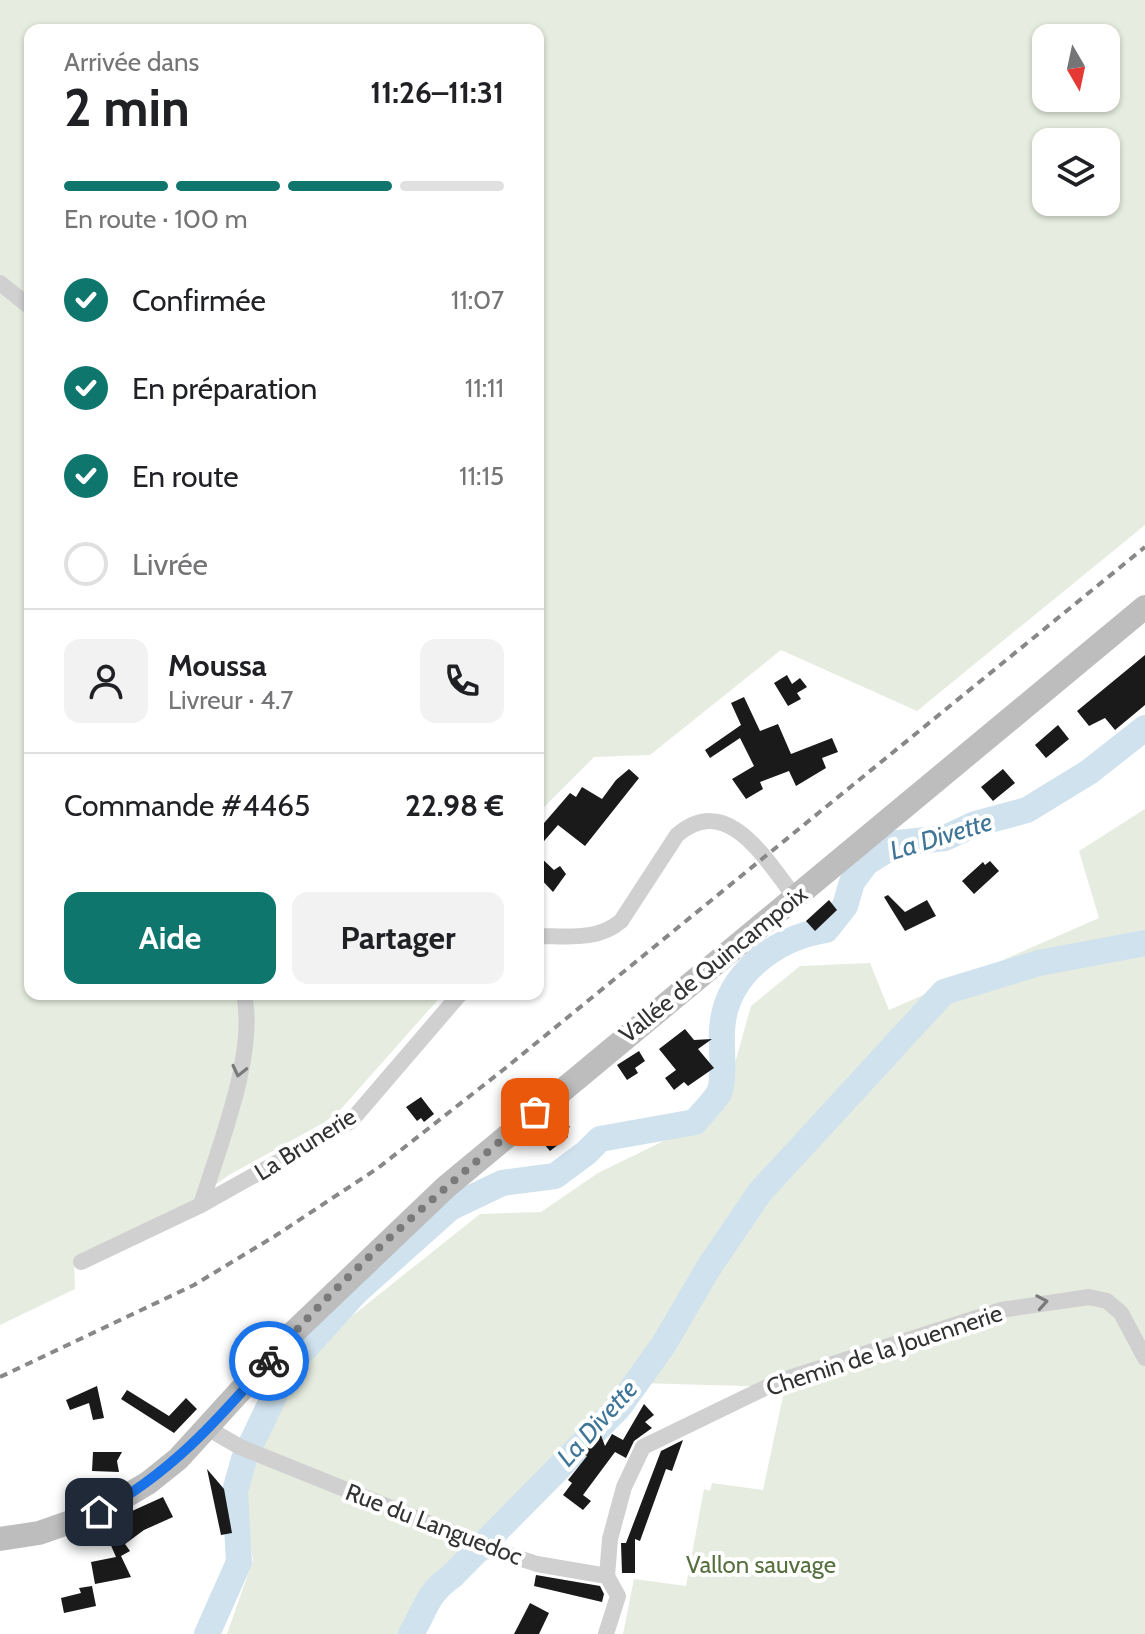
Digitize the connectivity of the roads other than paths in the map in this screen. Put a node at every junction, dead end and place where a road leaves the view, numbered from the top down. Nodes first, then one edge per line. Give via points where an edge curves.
1 (0, 283) edge
2 (24, 302) edge
3 (1145, 607) edge
4 (795, 897) junction
5 (544, 936) edge
6 (246, 1000) edge
7 (455, 1000) edge
8 (201, 1205) junction
9 (81, 1262) dead end
10 (1145, 1358) edge
11 (209, 1429) junction
12 (0, 1539) edge
13 (607, 1576) junction
14 (606, 1634) edge

1 - 2 street
3 - 4 main road, Vallée de Quincampoix
4 - 5 street via 742,832 707,821 677,835 612,928 593,935
4 - 11 main road, Vallée de Quincampoix via 446,1187 293,1333
6 -> 8 street via 246,1038 233,1099
7 - 8 street, La Brunerie via 351,1121
8 - 9 street, La Brunerie
13 -> 10 street, Chemin de la Jouennerie via 610,1539 643,1447 779,1381 1001,1310 1075,1298 1107,1301 1129,1325
11 - 12 main road, Vallée de Quincampoix via 148,1483 99,1512 39,1533
11 - 13 street, Rue du Languedoc via 240,1447 503,1553
13 - 14 street via 618,1596

